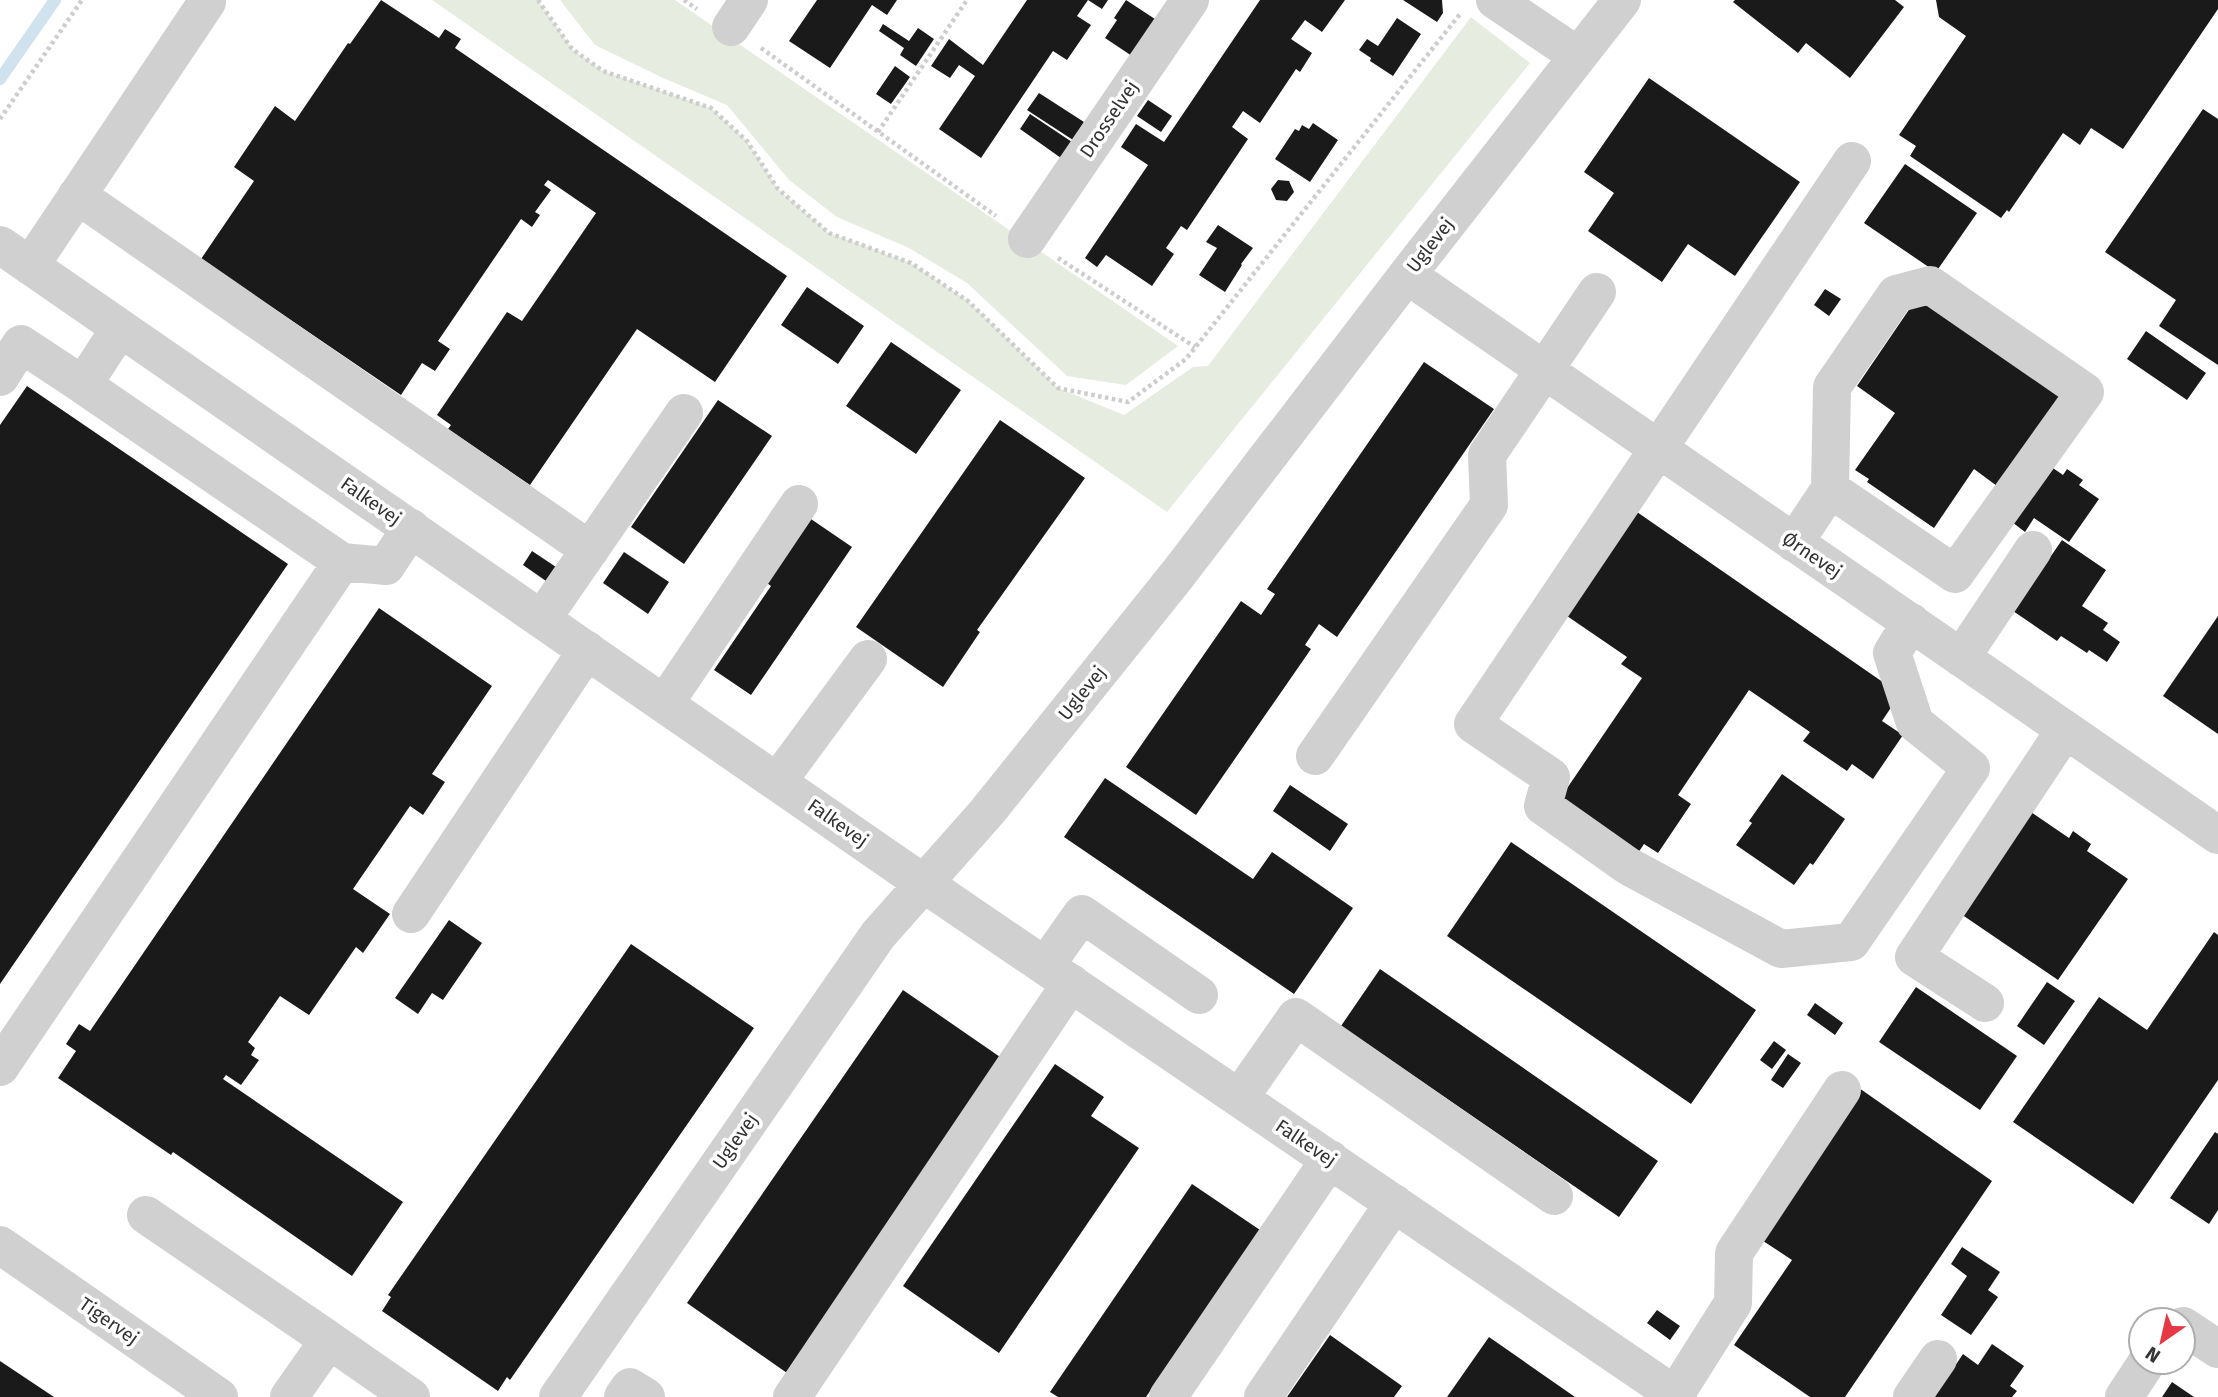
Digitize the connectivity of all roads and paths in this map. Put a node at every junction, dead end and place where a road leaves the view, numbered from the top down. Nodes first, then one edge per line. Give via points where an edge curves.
1 (82, 0) edge
2 (684, 0) edge
3 (967, 0) edge
4 (1190, 0) edge
5 (1495, 0) edge
6 (1622, 0) edge
7 (207, 2) dead end
8 (740, 13) edge
9 (1578, 56) junction
10 (0, 119) edge
11 (877, 132) junction
12 (1852, 161) dead end
13 (78, 195) junction
14 (1027, 239) junction
15 (15, 256) edge
16 (1407, 275) junction
17 (1597, 292) dead end
18 (120, 328) junction
19 (1195, 347) dead end
20 (1544, 369) junction
21 (0, 377) edge
22 (83, 385) junction
23 (684, 413) dead end
24 (1657, 448) junction
25 (1830, 489) junction
26 (799, 504) dead end
27 (411, 528) junction
28 (1794, 543) junction
29 (590, 550) junction
30 (2032, 550) dead end
31 (342, 562) junction
32 (542, 619) junction
33 (1911, 622) junction
34 (587, 650) junction
35 (1961, 658) junction
36 (868, 659) dead end
37 (665, 704) junction
38 (2065, 730) junction
39 (1315, 756) dead end
40 (778, 781) junction
41 (2218, 835) edge
42 (923, 883) junction
43 (411, 914) dead end
44 (1058, 974) junction
45 (1199, 995) dead end
46 (1984, 1003) dead end
47 (0, 1067) edge
48 (1842, 1090) dead end
49 (1240, 1097) junction
50 (1330, 1159) junction
51 (1555, 1196) dead end
52 (1394, 1203) junction
53 (146, 1215) dead end
54 (0, 1245) edge
55 (2197, 1335) edge
56 (329, 1340) junction
57 (2218, 1349) edge
58 (1938, 1359) dead end
59 (2138, 1376) edge
60 (1676, 1396) edge
61 (219, 1397) edge
62 (289, 1397) edge
63 (411, 1397) edge
64 (558, 1397) edge
65 (623, 1397) edge
66 (646, 1397) edge
67 (792, 1397) edge
68 (1168, 1397) edge
69 (1263, 1397) edge
70 (1912, 1397) edge
71 (2124, 1397) edge

1 - 10 path
2 - 8 path
3 - 11 path
4 - 14 street, Drosselvej
5 - 9 street
6 - 9 street, Uglevej
7 - 13 street
8 - 11 path
9 - 16 street, Uglevej
11 - 14 path
12 - 24 street
13 - 15 street
13 - 29 street
14 - 19 path
15 - 18 street, Falkevej
16 - 20 street, Ørnevej
16 - 42 street, Uglevej via 1178,574 987,812
17 - 20 street
18 - 22 street
18 - 27 street, Falkevej
20 - 24 street, Ørnevej
20 - 39 street via 1487,455 1489,505
21 - 22 street via 21,344
22 - 31 street
23 - 29 street
24 - 28 street, Ørnevej
24 - 33 street via 1474,724 1551,776 1543,806 1628,866 1781,949 1851,942 1971,768 1915,723 1892,653
25 - 25 street via 1832,387 1896,294 1930,285 2085,392 1955,574
25 - 28 street
26 - 37 street
27 - 31 street via 386,566
27 - 32 street, Falkevej
28 - 33 street, Ørnevej
29 - 32 street
30 - 35 street
31 - 47 street
32 - 34 street, Falkevej
33 - 35 street, Ørnevej
34 - 37 street, Falkevej
34 - 43 street
35 - 38 street, Ørnevej
36 - 40 street
37 - 40 street, Falkevej
38 - 41 street, Ørnevej
38 - 46 street via 1914,957
40 - 42 street, Falkevej
42 - 44 street, Falkevej
42 - 64 street, Uglevej via 878,934
44 - 45 street via 1082,914
44 - 49 street, Falkevej
44 - 67 street
48 - 60 street via 1734,1253 1733,1303
49 - 50 street, Falkevej
49 - 51 street via 1296,1017
50 - 52 street, Falkevej
50 - 68 street
52 - 60 street, Falkevej
52 - 69 street
53 - 56 street
54 - 61 street, Tigervej
55 - 57 street
56 - 62 street
56 - 63 street
58 - 70 street
59 - 71 street
65 - 66 street via 631,1387

